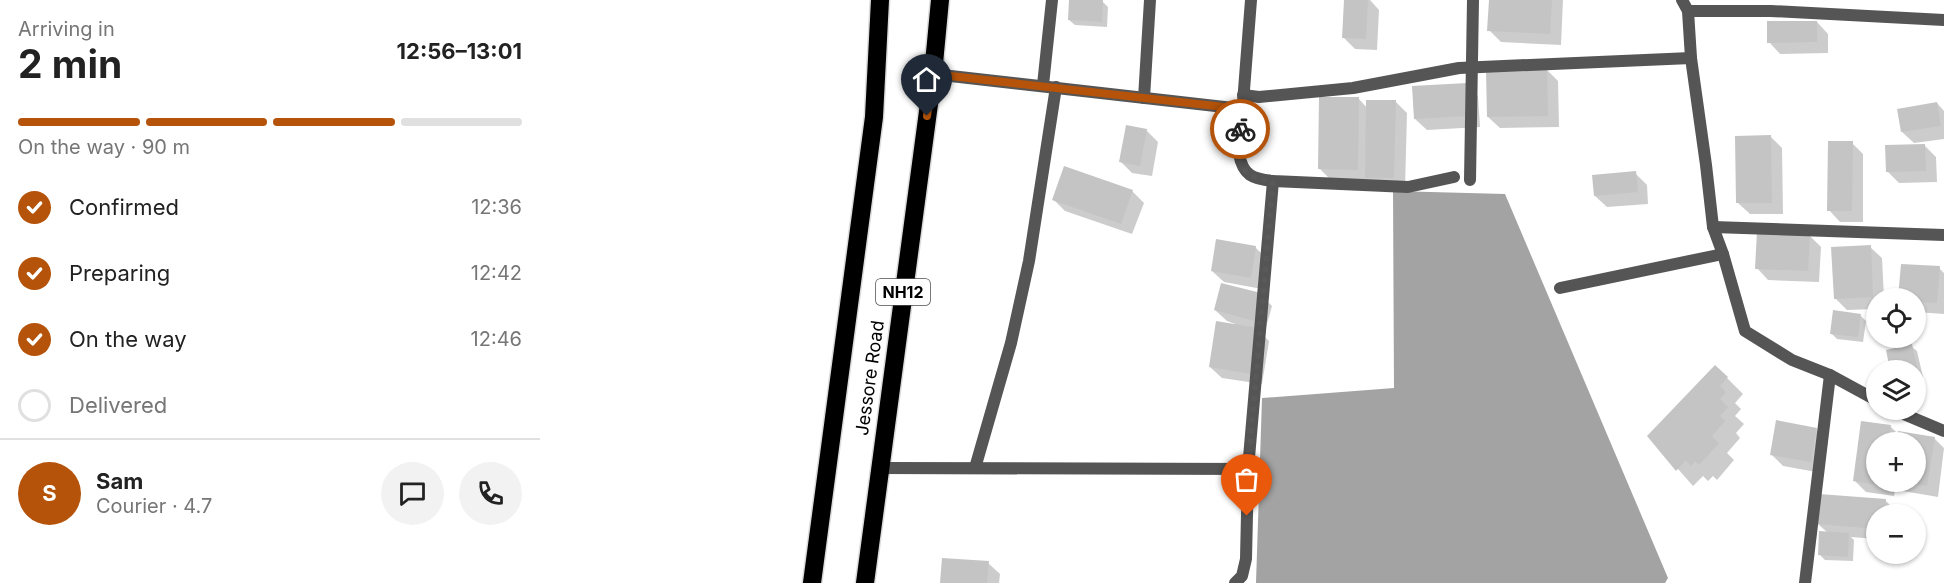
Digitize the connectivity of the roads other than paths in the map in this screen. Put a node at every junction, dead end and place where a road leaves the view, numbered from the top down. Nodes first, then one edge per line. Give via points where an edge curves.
1 (880, 0) edge
2 (940, 0) edge
3 (1052, 0) edge
4 (1150, 0) edge
5 (1251, 0) edge
6 (1473, 0) edge
7 (1685, 6) edge
8 (1944, 20) edge
9 (1691, 58) junction
10 (1473, 67) junction
11 (933, 74) junction
12 (1043, 85) junction
13 (1056, 87) junction
14 (1243, 95) junction
15 (1144, 98) junction
16 (1242, 109) junction
17 (1454, 177) dead end
18 (1470, 180) dead end
19 (1273, 181) junction
20 (1713, 227) junction
21 (1944, 235) edge
22 (1723, 254) junction
23 (1560, 288) dead end
24 (1830, 375) junction
25 (1866, 395) edge
26 (1918, 420) edge
27 (1944, 431) edge
28 (879, 468) junction
29 (975, 468) junction
30 (1248, 469) junction
31 (812, 583) edge
32 (865, 583) edge
33 (1235, 583) edge
34 (1805, 583) edge

1 - 31 highway, NH12 via 874,117
2 - 11 highway, Jessore Road / NH12
3 - 12 street
4 - 15 street
5 - 14 street
6 - 10 street
7 - 8 street
7 - 9 street
9 - 10 street
9 - 20 street
10 - 14 street via 1353,88 1260,97
10 - 18 street
11 - 12 street
11 - 28 highway, Jessore Road / NH12
12 - 13 street
13 - 15 street
13 - 29 street via 1029,261 1011,343
14 - 16 street
15 - 16 street
16 - 19 street via 1241,165 1250,176
17 - 19 street via 1408,187
19 - 30 street
20 - 21 street
20 - 22 street
22 - 23 street
22 - 24 street via 1745,331 1792,360
24 - 25 street
24 - 34 street
26 - 27 street
28 - 29 street
28 - 32 highway, Jessore Road / NH12
29 - 30 street
30 - 33 street via 1246,559 1242,576

